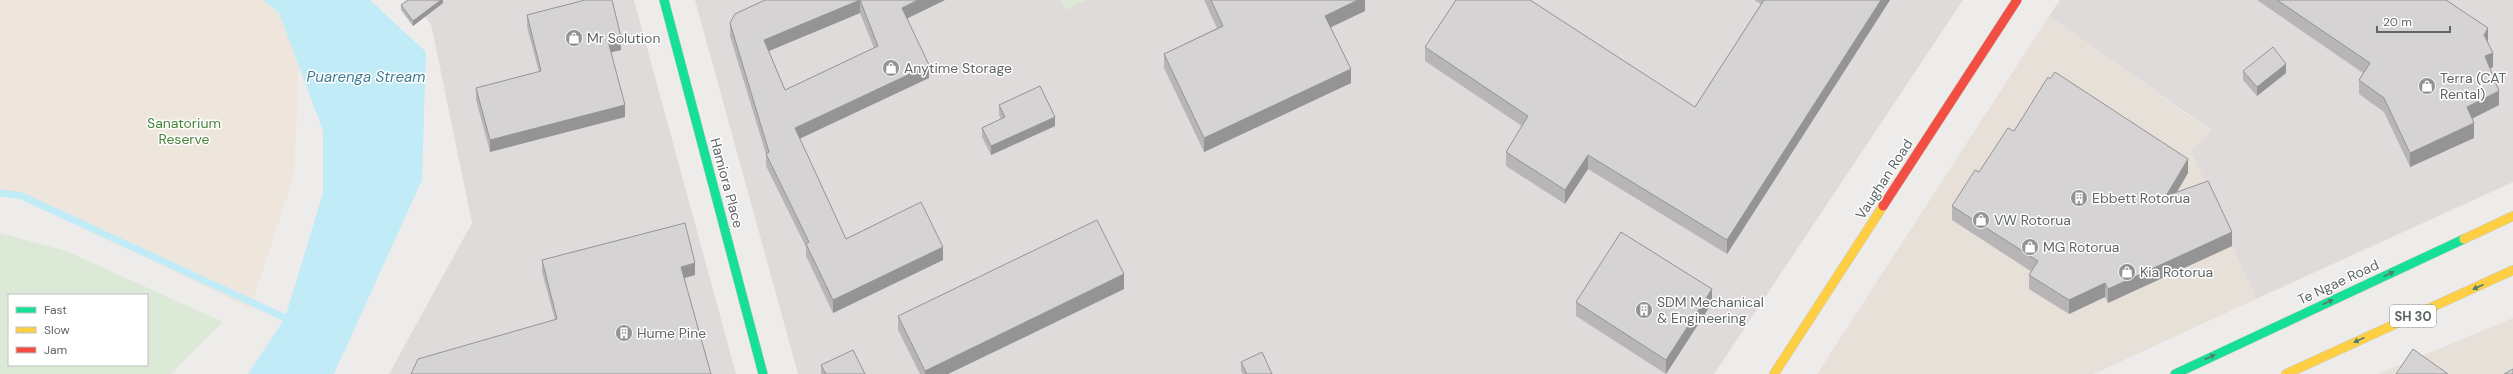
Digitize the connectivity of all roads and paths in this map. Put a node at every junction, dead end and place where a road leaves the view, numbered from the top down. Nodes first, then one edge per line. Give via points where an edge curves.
1 (664, 0) edge
2 (2017, 0) edge
3 (2513, 216) edge
4 (2513, 270) edge
5 (763, 374) edge
6 (1774, 374) edge
7 (2175, 374) edge
8 (2286, 374) edge

1 - 5 main road, Hamiora Place
2 - 6 main road, Vaughan Road
7 -> 3 main road, Te Ngae Road
4 -> 8 main road, SH 30

